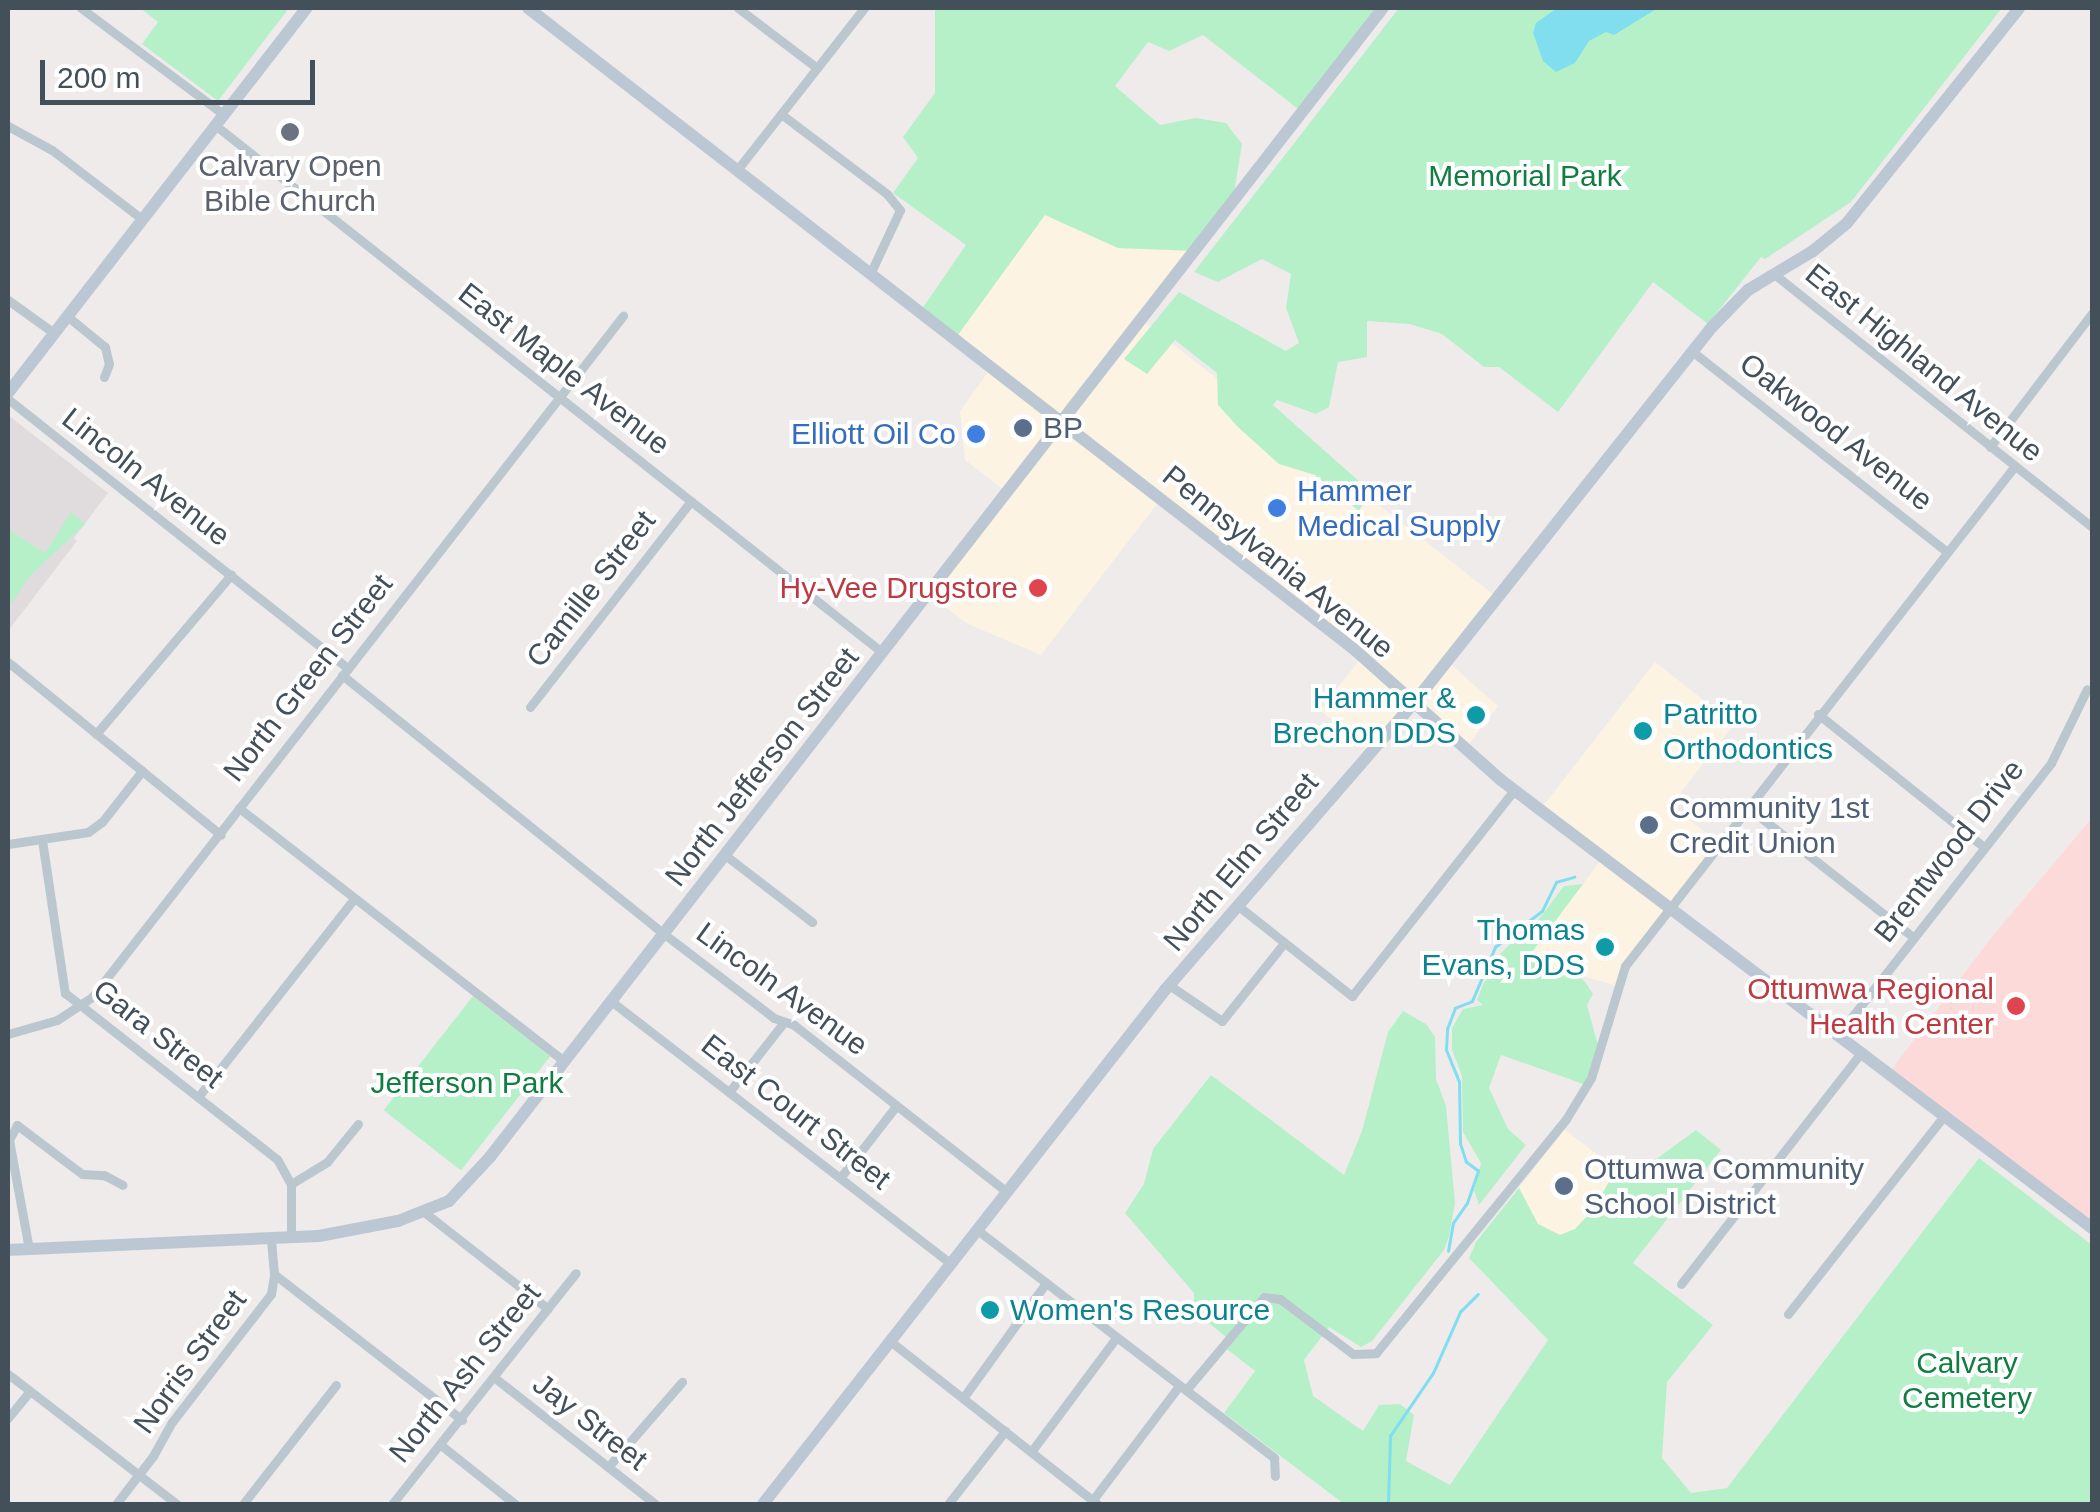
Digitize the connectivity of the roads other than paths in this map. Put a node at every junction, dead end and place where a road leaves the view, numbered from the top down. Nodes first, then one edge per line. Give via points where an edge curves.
1 (81, 8) edge
2 (305, 8) edge
3 (528, 8) edge
4 (738, 8) edge
5 (864, 8) edge
6 (1383, 8) edge
7 (2019, 8) edge
8 (817, 68) junction
9 (781, 114) junction
10 (219, 120) junction
11 (8, 126) edge
12 (737, 170) junction
13 (142, 219) junction
14 (870, 274) junction
15 (1774, 274) junction
16 (8, 300) edge
17 (2092, 313) edge
18 (68, 316) junction
19 (623, 316) dead end
20 (54, 334) junction
21 (1693, 352) junction
22 (104, 376) dead end
23 (8, 396) edge
24 (559, 397) junction
25 (1063, 424) junction
26 (1990, 447) junction
27 (2014, 467) junction
28 (691, 501) junction
29 (2092, 527) edge
30 (1947, 552) junction
31 (230, 576) junction
32 (884, 653) junction
33 (8, 662) edge
34 (345, 672) junction
35 (2087, 689) dead end
36 (1410, 704) junction
37 (530, 707) dead end
38 (1818, 714) junction
39 (96, 734) junction
40 (142, 771) junction
41 (1514, 790) junction
42 (1746, 806) junction
43 (239, 808) junction
44 (221, 835) junction
45 (42, 840) junction
46 (8, 844) edge
47 (1984, 846) junction
48 (725, 856) junction
49 (354, 900) junction
50 (1237, 905) junction
51 (1669, 908) junction
52 (812, 922) dead end
53 (664, 933) junction
54 (1912, 936) junction
55 (1284, 942) junction
56 (1169, 985) junction
57 (611, 1001) junction
58 (78, 1006) junction
59 (784, 1022) junction
60 (8, 1034) edge
61 (1837, 1036) junction
62 (1860, 1054) junction
63 (564, 1061) junction
64 (729, 1092) junction
65 (198, 1097) junction
66 (896, 1106) junction
67 (1944, 1116) junction
68 (358, 1124) dead end
69 (840, 1178) junction
70 (291, 1184) junction
71 (123, 1185) dead end
72 (1006, 1191) junction
73 (424, 1212) junction
74 (2092, 1228) edge
75 (976, 1229) junction
76 (271, 1238) junction
77 (291, 1238) junction
78 (29, 1249) junction
79 (8, 1250) edge
80 (950, 1263) junction
81 (576, 1273) dead end
82 (274, 1274) junction
83 (1046, 1283) junction
84 (1681, 1284) dead end
85 (548, 1309) junction
86 (1788, 1314) dead end
87 (1116, 1338) junction
88 (890, 1340) junction
89 (8, 1374) edge
90 (494, 1378) junction
91 (682, 1382) dead end
92 (336, 1385) dead end
93 (1182, 1388) junction
94 (29, 1392) junction
95 (963, 1398) junction
96 (8, 1418) edge
97 (462, 1420) junction
98 (1004, 1432) junction
99 (442, 1446) junction
100 (1031, 1452) junction
101 (608, 1467) junction
102 (139, 1476) junction
103 (1275, 1476) dead end
104 (1094, 1503) edge
105 (116, 1504) edge
106 (177, 1504) edge
107 (243, 1504) edge
108 (392, 1504) edge
109 (515, 1504) edge
110 (656, 1504) edge
111 (763, 1504) edge
112 (948, 1504) edge

1 - 10 street, East Maple Avenue
2 - 10 main road
3 - 12 main road, Pennsylvania Avenue
4 - 8 street
5 - 8 street
6 - 25 main road, North Jefferson Street
7 - 15 main road, North Elm Street via 1846,224
8 - 9 street
9 - 12 street
9 - 14 street via 900,210
10 - 13 main road
10 - 24 street, East Maple Avenue
11 - 13 street via 52,150
12 - 14 main road, Pennsylvania Avenue
13 - 18 main road
14 - 25 main road, Pennsylvania Avenue
15 - 21 main road, North Elm Street via 1748,290
15 - 26 street, East Highland Avenue
16 - 20 street
17 - 26 street
18 - 20 main road
18 - 22 street via 106,347
19 - 24 street, North Green Street
20 - 23 main road
21 - 30 street, Oakwood Avenue
21 - 36 main road, North Elm Street
23 - 31 street, Lincoln Avenue
24 - 28 street, East Maple Avenue
24 - 34 street, North Green Street
25 - 32 main road, North Jefferson Street
25 - 36 main road, Pennsylvania Avenue via 1355,650
26 - 27 street, East Highland Avenue
27 - 29 street, East Highland Avenue
27 - 30 street
28 - 32 street, East Maple Avenue
28 - 37 street, Camille Street
30 - 38 street
31 - 34 street, Lincoln Avenue
31 - 39 street
32 - 48 main road, North Jefferson Street
33 - 39 street
34 - 43 street, North Green Street
34 - 53 street, Lincoln Avenue
35 - 47 street, Brentwood Drive via 2050,763
36 - 41 main road, Pennsylvania Avenue
36 - 50 main road, North Elm Street
38 - 42 street
38 - 47 street
39 - 40 street
40 - 44 street
40 - 45 street via 98,826
41 - 51 main road, Pennsylvania Avenue
41 - 55 street via 1352,996
42 - 51 street
42 - 54 street
43 - 44 street, North Green Street
43 - 49 street
44 - 58 street, North Green Street
45 - 46 street
45 - 58 street, Gara Street via 66,993
47 - 54 street, Brentwood Drive
48 - 52 street
48 - 53 main road, North Jefferson Street
49 - 63 street
49 - 65 street
50 - 55 street
50 - 56 main road, North Elm Street
51 - 61 main road, Pennsylvania Avenue
51 - 93 street via 1625,966 1591,1078 1566,1119 1376,1354 1345,1350 1280,1300 1264,1297
53 - 57 main road, North Jefferson Street
53 - 59 street, Lincoln Avenue
54 - 61 street, Brentwood Drive
55 - 56 street via 1222,1021
56 - 72 main road, North Elm Street
57 - 63 main road, North Jefferson Street
57 - 64 street, East Court Street
58 - 60 street, North Green Street via 57,1020
58 - 65 street, Gara Street
59 - 64 street
59 - 66 street, Lincoln Avenue
61 - 62 main road, Pennsylvania Avenue
62 - 67 main road, Pennsylvania Avenue
62 - 84 street
63 - 73 main road, North Jefferson Street via 466,1185
64 - 69 street, East Court Street
65 - 70 street, Gara Street via 277,1160
66 - 69 street
66 - 72 street, Lincoln Avenue
67 - 74 main road, Pennsylvania Avenue
67 - 86 street
68 - 70 street via 326,1162
69 - 80 street, East Court Street
70 - 77 street
71 - 78 street via 82,1174 17,1125 9,1140
72 - 75 main road, North Elm Street
73 - 77 main road, North Jefferson Street
73 - 85 street
75 - 80 main road, North Elm Street
75 - 83 street
76 - 77 main road, North Jefferson Street
76 - 78 main road, North Jefferson Street
76 - 82 street, Norris Street
78 - 79 main road, North Jefferson Street
80 - 88 main road, North Elm Street
81 - 85 street, North Ash Street
82 - 97 street
82 - 102 street, Norris Street via 271,1294
83 - 87 street
83 - 95 street
85 - 90 street, North Ash Street
87 - 93 street
87 - 100 street
88 - 95 street
88 - 111 main road, North Elm Street
89 - 94 street
90 - 97 street, North Ash Street
90 - 101 street, Jay Street
91 - 101 street
92 - 107 street
93 - 103 street via 1274,1458
93 - 104 street
94 - 96 street
94 - 102 street
95 - 98 street
97 - 99 street, North Ash Street
98 - 100 street
98 - 112 street
99 - 108 street, North Ash Street
99 - 109 street
100 - 104 street
101 - 110 street, Jay Street
102 - 105 street, Norris Street
102 - 106 street

